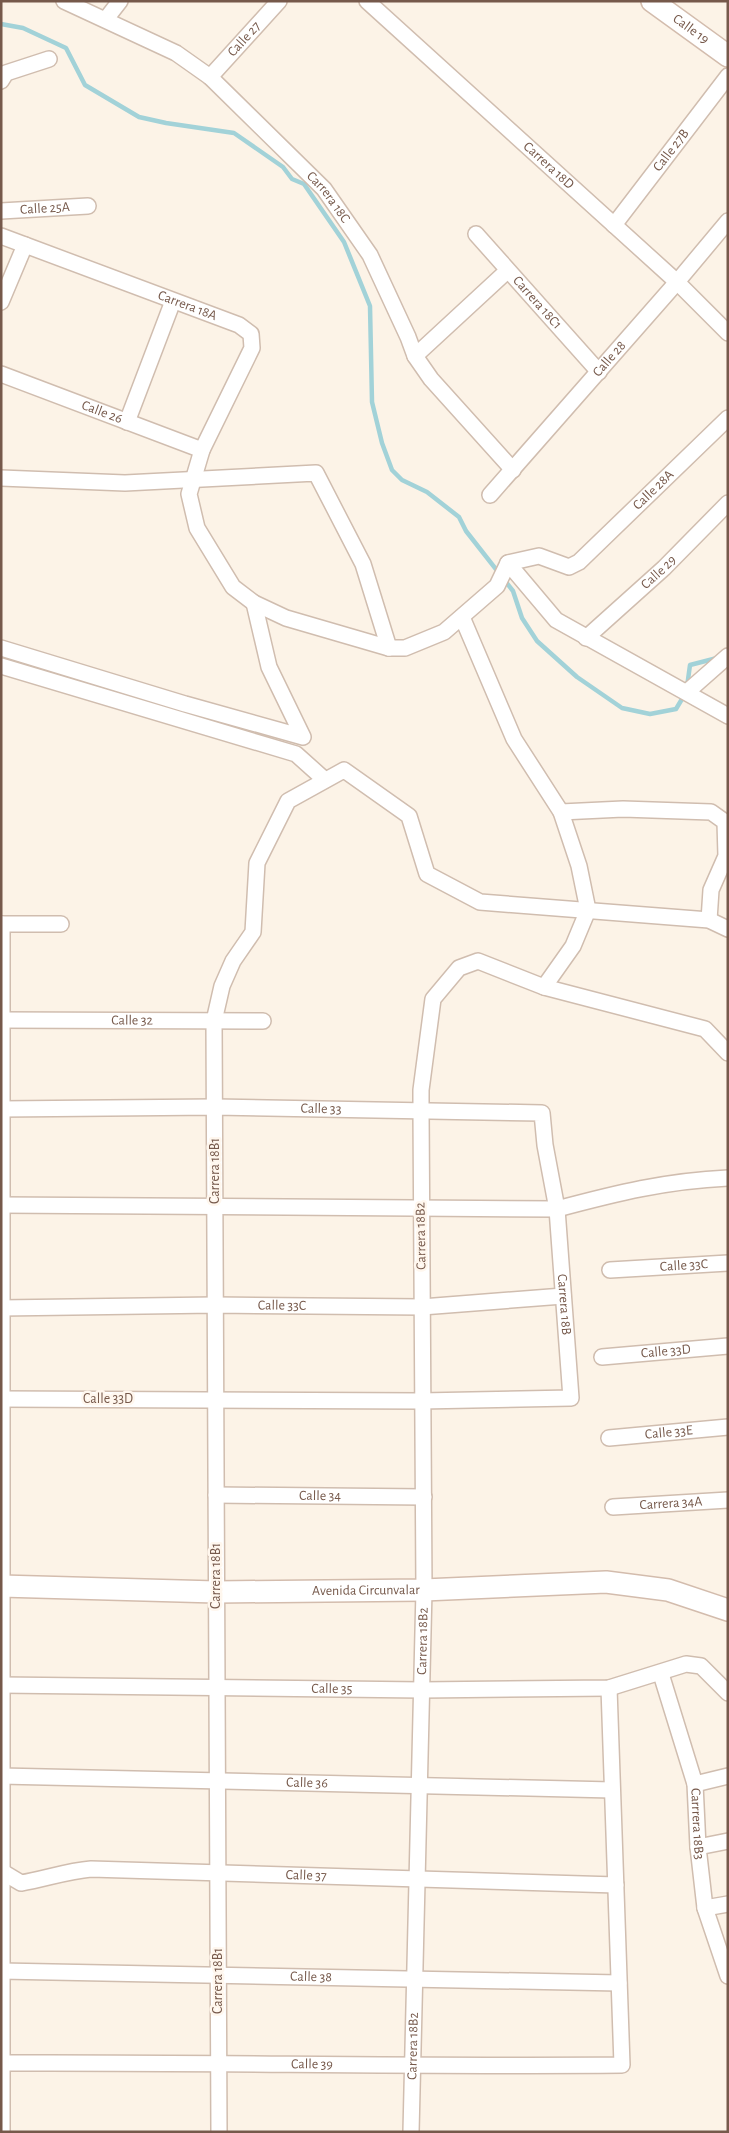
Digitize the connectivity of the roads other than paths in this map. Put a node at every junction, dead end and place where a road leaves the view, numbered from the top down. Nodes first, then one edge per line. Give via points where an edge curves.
1 (64, 1) edge
2 (120, 1) edge
3 (279, 1) edge
4 (367, 1) edge
5 (652, 1) edge
6 (106, 19) junction
7 (728, 56) edge
8 (49, 59) dead end
9 (728, 76) edge
10 (210, 77) junction
11 (1, 81) edge
12 (88, 206) dead end
13 (1, 211) edge
14 (728, 221) edge
15 (614, 225) junction
16 (476, 234) dead end
17 (1, 236) edge
18 (25, 245) junction
19 (507, 271) junction
20 (678, 282) junction
21 (173, 301) junction
22 (1, 302) edge
23 (728, 333) edge
24 (415, 356) junction
25 (599, 372) junction
26 (1, 374) edge
27 (728, 418) edge
28 (127, 422) junction
29 (202, 450) junction
30 (513, 470) junction
31 (1, 478) edge
32 (193, 481) junction
33 (490, 495) dead end
34 (728, 503) edge
35 (508, 563) junction
36 (254, 603) junction
37 (462, 617) junction
38 (586, 638) junction
39 (1, 648) edge
40 (389, 648) junction
41 (728, 656) edge
42 (1, 666) edge
43 (687, 692) junction
44 (728, 716) edge
45 (325, 780) junction
46 (728, 807) edge
47 (561, 812) junction
48 (711, 812) junction
49 (588, 910) junction
50 (709, 920) junction
51 (2, 924) edge
52 (60, 924) dead end
53 (728, 929) edge
54 (544, 987) junction
55 (2, 1020) edge
56 (214, 1021) junction
57 (263, 1021) dead end
58 (728, 1053) edge
59 (215, 1107) junction
60 (2, 1109) edge
61 (421, 1110) junction
62 (728, 1178) edge
63 (2, 1205) edge
64 (215, 1206) junction
65 (420, 1208) junction
66 (557, 1209) junction
67 (728, 1263) edge
68 (610, 1270) dead end
69 (563, 1296) junction
70 (215, 1305) junction
71 (422, 1307) junction
72 (2, 1308) edge
73 (728, 1346) edge
74 (602, 1357) dead end
75 (2, 1399) edge
76 (216, 1400) junction
77 (421, 1401) junction
78 (728, 1427) edge
79 (609, 1438) dead end
80 (216, 1495) junction
81 (424, 1497) junction
82 (728, 1500) edge
83 (613, 1507) dead end
84 (2, 1586) edge
85 (424, 1590) junction
86 (216, 1592) junction
87 (728, 1610) edge
88 (661, 1674) junction
89 (2, 1685) edge
90 (217, 1688) junction
91 (609, 1688) junction
92 (422, 1690) junction
93 (728, 1693) edge
94 (2, 1776) edge
95 (728, 1776) edge
96 (217, 1780) junction
97 (695, 1784) junction
98 (419, 1786) junction
99 (612, 1790) junction
100 (728, 1841) edge
101 (698, 1847) junction
102 (2, 1871) edge
103 (218, 1874) junction
104 (417, 1879) junction
105 (616, 1885) junction
106 (728, 1904) edge
107 (705, 1908) junction
108 (2, 1971) edge
109 (727, 1971) edge
110 (218, 1975) junction
111 (415, 1980) junction
112 (620, 1983) junction
113 (218, 2062) junction
114 (2, 2063) edge
115 (413, 2067) junction
116 (2, 2132) edge
117 (219, 2132) edge
118 (411, 2132) edge

1 - 6 street, Carrera 18C
2 - 6 street
3 - 10 street, Calle 27
4 - 15 street, Carrera 18D
5 - 7 main road, Calle 19
6 - 10 street, Carrera 18C via 176,53
8 - 11 street via 6,72
9 - 15 street, Calle 27B
10 - 24 street, Carrera 18C via 324,190 352,227 370,255
12 - 13 street, Calle 25A
14 - 20 street, Calle 28
15 - 20 street, Carrera 18D
16 - 19 street, Carrera 18C1
17 - 18 street, Carrera 18A
18 - 21 street, Carrera 18A
18 - 22 street
19 - 24 street
19 - 25 street, Carrera 18C1
20 - 23 street, Carrera 18D
20 - 25 street, Calle 28
21 - 28 street
21 - 29 street, Carrera 18A via 239,325 251,334 252,348
24 - 30 street, Carrera 18C via 431,379
25 - 30 street, Calle 28
26 - 28 street, Calle 26
27 - 35 street, Calle 28A via 579,562 569,567 539,556
28 - 29 street, Calle 26
29 - 32 street
30 - 33 street, Calle 28
31 - 32 street via 125,483
32 - 36 street via 189,494 197,528 233,586
32 - 40 street via 316,473 363,564
34 - 38 street, Calle 29 via 664,568
35 - 37 street via 497,586
35 - 38 street via 556,620
36 - 39 street via 269,668 303,737
36 - 40 street via 286,618
37 - 40 street via 444,632 405,648
37 - 47 street via 514,738
38 - 43 street
41 - 43 street
42 - 45 street via 296,754
43 - 44 street
45 - 49 street, Carrera 18B1 via 344,770 409,816 427,874 480,902
45 - 56 street, Carrera 18B1 via 288,801 257,863 252,932 233,961 222,986
46 - 48 street
47 - 48 street via 623,809
47 - 49 street via 579,866
48 - 50 street via 725,822 726,856 711,890
49 - 50 street
49 - 54 street via 573,946
50 - 53 street
51 - 52 street
51 - 55 street
54 - 58 street, Carrera 18B2 via 705,1029
54 - 61 street, Carrera 18B2 via 478,961 459,968 433,999
55 - 56 street, Calle 32
55 - 60 street
56 - 57 street, Calle 32
56 - 59 street, Carrera 18B1
59 - 60 street, Calle 33
59 - 61 street, Calle 33
59 - 64 street, Carrera 18B1
60 - 63 street
61 - 65 street, Carrera 18B2
61 - 66 street, Calle 33 via 542,1113
62 - 66 street via 680,1181 614,1193
63 - 64 street
63 - 72 street
64 - 65 street
64 - 70 street, Carrera 18B1
65 - 66 street
65 - 71 street, Carrera 18B2
66 - 69 street, Carrera 18B
67 - 68 street, Calle 33C
69 - 71 street, Calle 33C
69 - 77 street, Carrera 18B via 571,1398
70 - 71 street, Calle 33C
70 - 72 street, Calle 33C
70 - 76 street, Carrera 18B1
71 - 77 street, Carrera 18B2
72 - 75 street
73 - 74 street, Calle 33D
75 - 76 street, Calle 33D
75 - 84 street
76 - 77 street
76 - 80 street, Carrera 18B1
77 - 81 street, Carrera 18B2
78 - 79 street, Calle 33E
80 - 81 street, Calle 34
80 - 86 street, Carrera 18B1
81 - 85 street, Carrera 18B2
82 - 83 street, Carrera 34A
84 - 86 main road, Avenida Circunvalar
84 - 89 street
85 - 86 main road, Avenida Circunvalar
85 - 87 main road, Avenida Circunvalar via 606,1582 668,1590
85 - 92 street, Carrera 18B2
86 - 90 street, Carrera 18B1
88 - 91 street, Calle 35
88 - 93 street, Calle 35 via 686,1664 701,1666
88 - 97 street, Carrrera 18B3
89 - 90 street, Calle 35
89 - 94 street
90 - 92 street, Calle 35
90 - 96 street, Carrera 18B1
91 - 92 street, Calle 35
91 - 99 street
92 - 98 street, Carrera 18B2
94 - 96 street, Calle 36
94 - 102 street
95 - 97 street
96 - 98 street, Calle 36
96 - 103 street, Carrera 18B1
97 - 101 street, Carrrera 18B3
98 - 99 street, Calle 36
98 - 104 street, Carrera 18B2
99 - 105 street
100 - 101 street
101 - 107 street, Carrrera 18B3
102 - 103 street, Calle 37 via 21,1883 66,1871 91,1869
102 - 108 street
103 - 104 street, Calle 37
103 - 110 street, Carrera 18B1
104 - 105 street, Calle 37
104 - 111 street, Carrera 18B2
105 - 112 street
106 - 107 street
107 - 109 street, Carrrera 18B3
108 - 110 street, Calle 38
108 - 114 street
110 - 111 street, Calle 38
110 - 113 street, Carrera 18B1
111 - 112 street, Calle 38
111 - 115 street, Carrera 18B2
112 - 115 street, Calle 39 via 622,2065
113 - 114 street, Calle 39
113 - 115 street, Calle 39
113 - 117 street, Carrera 18B1
114 - 116 street
115 - 118 street, Carrera 18B2

